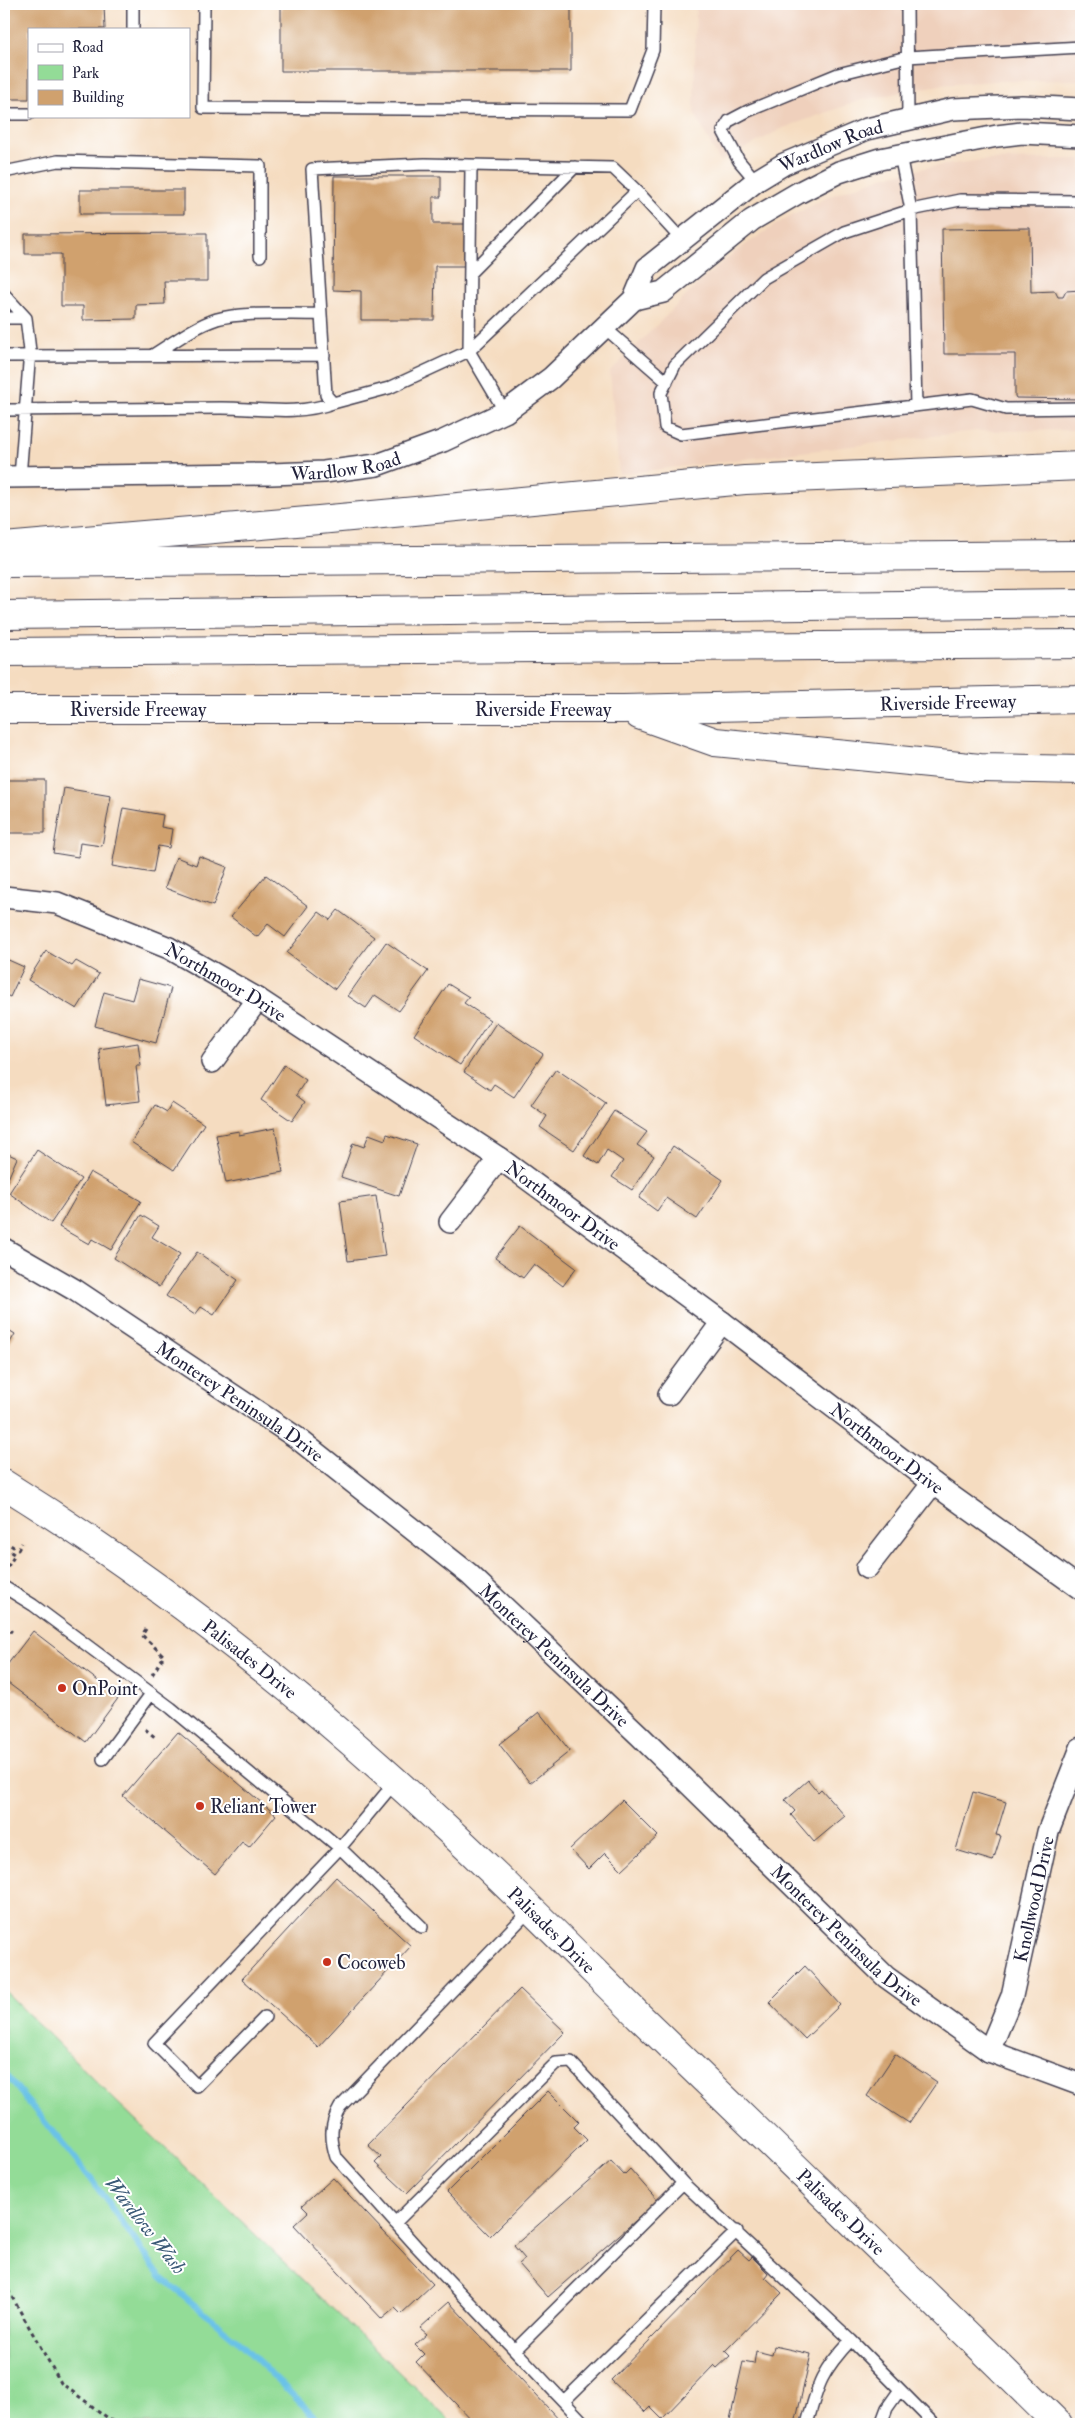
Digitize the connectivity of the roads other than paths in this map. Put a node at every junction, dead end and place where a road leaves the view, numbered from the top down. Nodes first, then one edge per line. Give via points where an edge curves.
1 (133, 4) edge
2 (204, 4) edge
3 (654, 4) edge
4 (907, 4) edge
5 (133, 28) edge
6 (1081, 47) edge
7 (907, 57) junction
8 (1081, 109) edge
9 (4, 114) edge
10 (28, 114) edge
11 (908, 120) junction
12 (1081, 136) edge
13 (900, 155) junction
14 (784, 164) junction
15 (471, 166) junction
16 (575, 167) junction
17 (4, 172) edge
18 (756, 181) junction
19 (637, 191) junction
20 (798, 193) junction
21 (1081, 201) edge
22 (911, 210) junction
23 (681, 239) junction
24 (260, 256) dead end
25 (470, 273) junction
26 (4, 294) edge
27 (634, 299) junction
28 (321, 314) junction
29 (4, 318) edge
30 (26, 318) junction
31 (605, 328) junction
32 (470, 351) junction
33 (324, 355) junction
34 (4, 356) edge
35 (29, 356) junction
36 (152, 356) junction
37 (667, 382) junction
38 (334, 403) junction
39 (916, 406) junction
40 (1081, 408) edge
41 (4, 410) edge
42 (25, 410) junction
43 (505, 412) junction
44 (1081, 466) edge
45 (12, 477) edge
46 (4, 547) edge
47 (1081, 555) edge
48 (4, 563) edge
49 (1081, 603) edge
50 (4, 615) edge
51 (1081, 644) edge
52 (4, 652) edge
53 (1081, 699) edge
54 (4, 708) edge
55 (623, 709) junction
56 (1081, 770) edge
57 (4, 897) edge
58 (258, 998) junction
59 (212, 1062) dead end
60 (500, 1158) junction
61 (450, 1222) dead end
62 (4, 1249) edge
63 (722, 1322) junction
64 (668, 1394) dead end
65 (933, 1483) junction
66 (4, 1484) edge
67 (867, 1568) dead end
68 (1081, 1589) edge
69 (5, 1590) edge
70 (151, 1694) junction
71 (1081, 1748) edge
72 (103, 1758) dead end
73 (396, 1781) junction
74 (340, 1848) junction
75 (530, 1910) junction
76 (422, 1927) dead end
77 (265, 2017) dead end
78 (989, 2050) junction
79 (1081, 2085) edge
80 (683, 2183) junction
81 (395, 2223) junction
82 (737, 2231) junction
83 (851, 2340) junction
84 (515, 2350) junction
85 (900, 2391) junction
86 (564, 2401) junction
87 (586, 2424) edge
88 (807, 2424) edge
89 (881, 2424) edge
90 (934, 2424) edge
91 (1058, 2424) edge

1 - 5 lane
2 - 3 lane via 203,108 630,110 653,50
4 - 7 lane
6 - 7 lane
7 - 11 lane
7 - 18 lane via 838,74 729,121 723,131
8 - 11 street, Wardlow Road via 1022,106 953,109
9 - 10 lane
11 - 14 street, Wardlow Road via 867,129
12 - 13 street, Wardlow Road via 1022,133
13 - 20 street, Wardlow Road via 839,172
13 - 22 lane
14 - 18 street, Wardlow Road
14 - 20 street
15 - 16 lane
15 - 25 lane
15 - 28 lane via 425,164 312,169
16 - 19 lane via 613,168
16 - 25 lane
17 - 24 lane via 58,161 260,166
18 - 23 street, Wardlow Road
19 - 23 lane
19 - 32 lane
20 - 27 street, Wardlow Road via 752,220 663,292
21 - 22 lane via 960,200
22 - 37 lane via 844,232 764,278 676,365
22 - 39 lane
23 - 27 street, Wardlow Road via 647,268
25 - 32 lane
26 - 30 lane
27 - 31 street, Wardlow Road
28 - 33 lane
28 - 36 lane via 218,319
29 - 30 lane
30 - 35 lane
31 - 37 lane
31 - 43 street, Wardlow Road via 552,378
32 - 38 lane via 389,388
32 - 43 lane
33 - 36 lane
33 - 38 lane via 326,395
34 - 35 lane
35 - 36 lane
35 - 42 lane
37 - 39 lane via 661,393 664,426 682,434
38 - 42 lane via 316,409 274,412 223,408
39 - 40 lane via 972,399 1006,409
41 - 42 lane
42 - 45 lane
43 - 45 street, Wardlow Road via 443,441 377,465 324,472
44 - 46 main road via 745,480
47 - 48 main road
49 - 50 main road
51 - 52 main road
53 - 55 main road, Riverside Freeway
54 - 55 main road, Riverside Freeway
55 - 56 main road via 714,742 980,768
57 - 58 street, Northmoor Drive via 56,903 161,944
58 - 59 street
58 - 60 street, Northmoor Drive
60 - 61 street
60 - 63 street, Northmoor Drive
62 - 78 street, Monterey Peninsula Drive via 75,1290 297,1438 469,1574 886,1977
63 - 64 street
63 - 65 street, Northmoor Drive
65 - 67 street
65 - 68 street, Northmoor Drive
66 - 73 main road, Palisades Drive via 186,1609 264,1669
69 - 70 lane via 33,1605
70 - 72 lane
70 - 74 lane
71 - 78 street, Knollwood Drive via 1048,1832 1012,1996
73 - 74 lane
73 - 75 main road, Palisades Drive
74 - 76 lane
74 - 77 lane via 154,2044 197,2086
75 - 81 lane via 340,2107 333,2119 330,2139 336,2157
75 - 91 main road, Palisades Drive
78 - 79 street, Monterey Peninsula Drive
80 - 81 lane via 570,2062 556,2063
80 - 82 lane
80 - 84 lane
81 - 84 lane
82 - 83 lane
82 - 86 lane
83 - 85 lane
83 - 88 lane via 830,2363 818,2385
84 - 86 lane
85 - 89 lane via 887,2408
85 - 90 lane
86 - 87 lane

